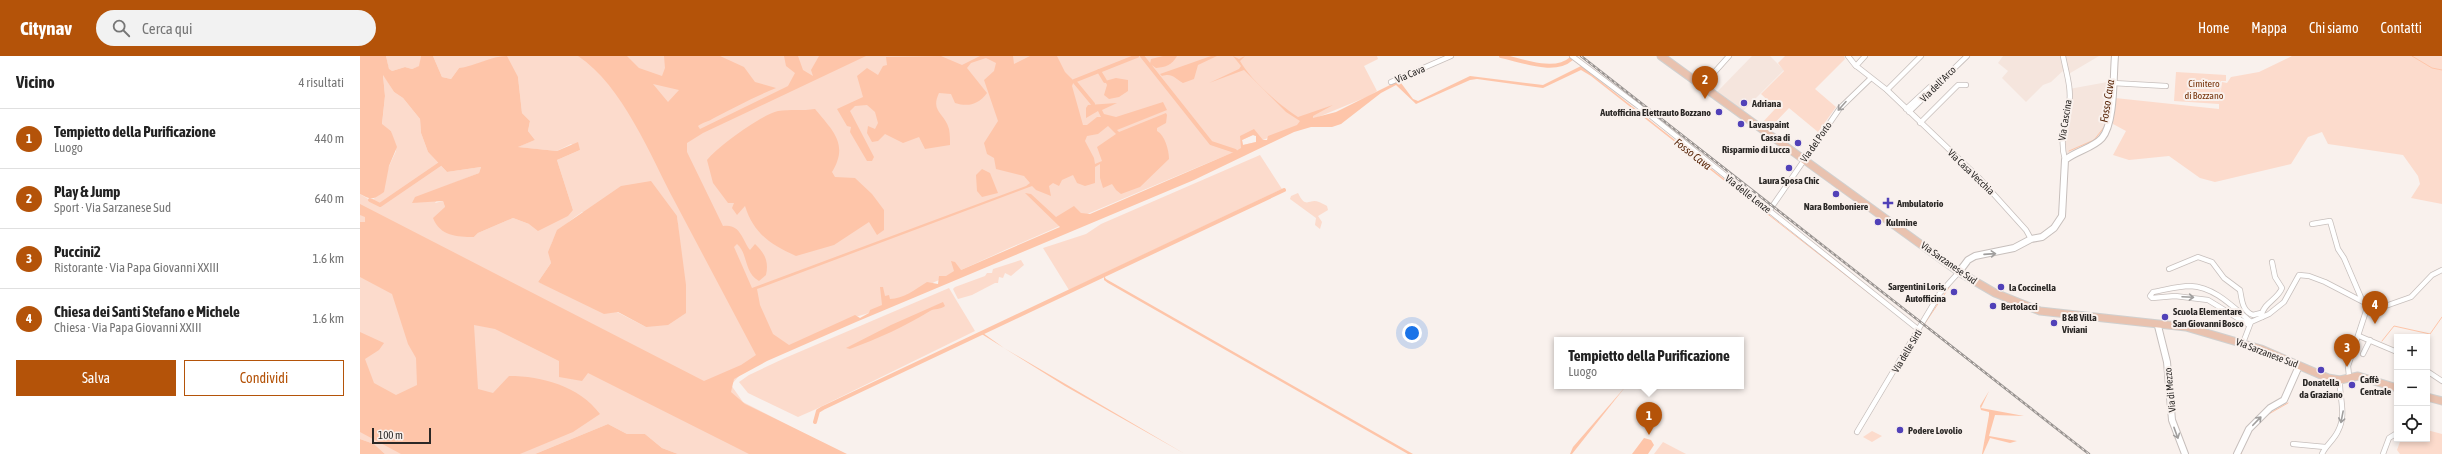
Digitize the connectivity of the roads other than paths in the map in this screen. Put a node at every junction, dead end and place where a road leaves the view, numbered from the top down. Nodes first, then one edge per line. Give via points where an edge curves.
1 (1452, 56) edge
2 (1662, 56) edge
3 (1729, 56) edge
4 (1848, 56) edge
5 (1865, 56) edge
6 (1921, 56) edge
7 (1967, 56) edge
8 (2063, 56) edge
9 (2115, 56) edge
10 (1576, 57) edge
11 (1856, 66) junction
12 (1940, 78) dead end
13 (1870, 79) junction
14 (1391, 82) dead end
15 (2113, 83) junction
16 (1703, 85) junction
17 (1966, 85) dead end
18 (2166, 86) dead end
19 (1887, 90) junction
20 (1908, 111) junction
21 (1920, 123) junction
22 (1805, 159) junction
23 (2065, 160) junction
24 (1769, 211) junction
25 (2312, 224) dead end
26 (2031, 239) junction
27 (2272, 262) dead end
28 (2170, 269) dead end
29 (1959, 272) junction
30 (2441, 272) edge
31 (2362, 300) junction
32 (2368, 305) junction
33 (2262, 315) junction
34 (2250, 324) junction
35 (2158, 326) junction
36 (1919, 331) junction
37 (2359, 336) junction
38 (2370, 340) junction
39 (2243, 343) junction
40 (2394, 351) edge
41 (2363, 354) dead end
42 (2299, 366) junction
43 (2430, 373) edge
44 (2349, 376) junction
45 (2340, 380) junction
46 (2442, 381) edge
47 (2394, 387) edge
48 (2430, 398) edge
49 (2442, 401) edge
50 (1857, 432) dead end
51 (2394, 435) edge
52 (2293, 444) dead end
53 (2325, 448) junction
54 (2185, 454) edge
55 (2237, 454) edge
56 (2322, 454) edge
57 (2383, 454) edge

1 - 14 street, Via Cava
2 - 16 main road, Via Sarzanese Sud
3 - 16 street
4 - 11 street, Via Casa Vecchia
5 - 11 street
6 - 19 street
7 - 20 street, Via dell'Arco
8 - 23 street, Via Cascina via 2069,83 2070,104 2061,145
9 - 15 street
10 - 24 street, Via delle Lenze
11 - 13 street, Via Casa Vecchia
12 - 20 street
13 - 19 street, Via Casa Vecchia
13 -> 22 street, Via del Porto via 1840,108
15 - 18 street
15 - 23 street via 2107,130 2102,138
16 - 22 main road, Via Sarzanese Sud
17 - 21 street via 1958,85
19 - 20 street, Via Casa Vecchia
20 - 21 street, Via Casa Vecchia
21 - 26 street, Via Casa Vecchia via 1993,192
22 - 24 street, Via del Porto
22 - 29 main road, Via Sarzanese Sud
23 - 26 street via 2062,216 2054,228 2042,237
24 - 36 street, Via delle Lenze
25 - 31 street via 2330,221 2332,223 2338,249
29 -> 26 street via 1968,260 1975,256 2003,252
27 - 33 street via 2275,277 2282,288 2280,294 2263,309
28 - 33 street via 2198,257 2212,262 2224,278 2240,290 2241,301 2246,310 2253,315
29 - 35 main road, Via Sarzanese Sud via 1995,293 2040,312
29 - 36 street, Via delle Sirti via 1940,293
30 - 32 street via 2432,275 2404,301 2378,309
31 - 32 street
31 - 33 street via 2325,282 2302,275 2297,278 2284,302
32 - 37 street
33 - 34 street
34 -> 34 street via 2219,295 2204,288 2153,292 2150,296 2196,297 2208,300
34 - 39 street
35 - 39 main road, Via Sarzanese Sud via 2186,327
35 -> 54 street, Via di Mezzo via 2167,362 2172,420
36 - 50 street, Via delle Sirti
37 - 38 street
37 - 44 street via 2348,366
38 - 40 street
38 - 41 street
39 - 42 main road, Via Sarzanese Sud
42 - 45 main road, Via Sarzanese Sud
55 -> 42 street via 2249,428 2267,411 2284,400
43 - 46 street
44 - 45 main road
44 - 47 main road via 2358,376
45 -> 53 street via 2340,397 2344,404 2342,418 2339,430
48 - 49 main road
51 - 57 street via 2389,438
52 - 53 street
53 - 56 street

